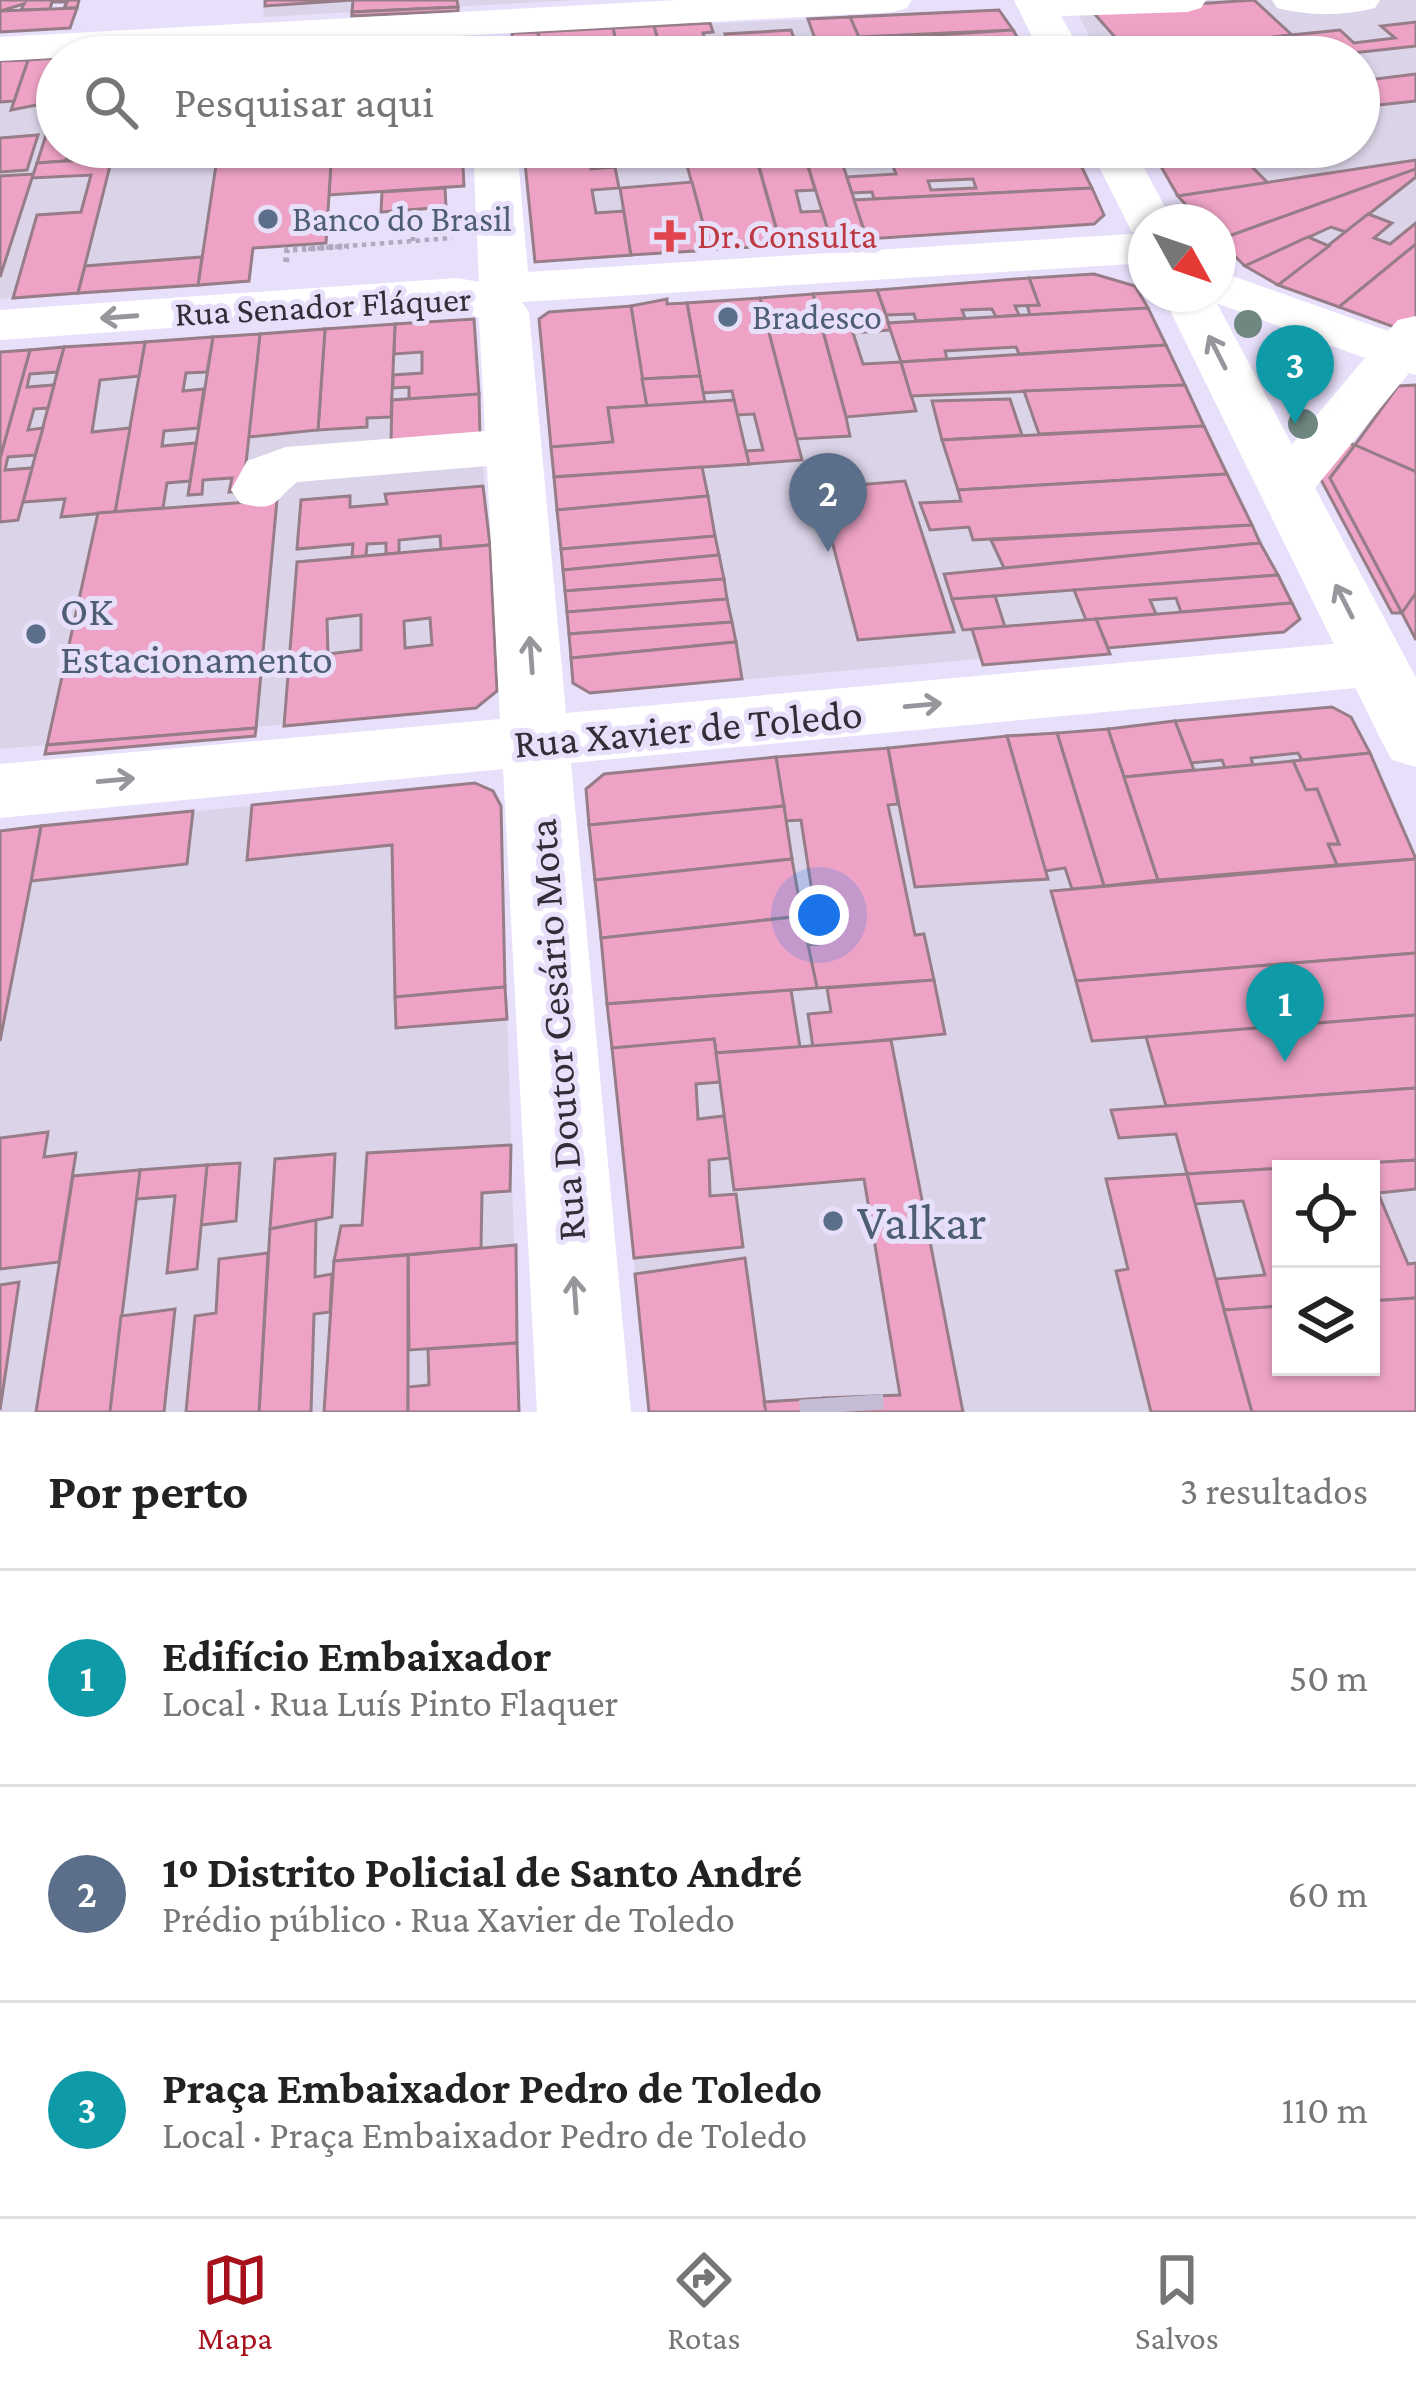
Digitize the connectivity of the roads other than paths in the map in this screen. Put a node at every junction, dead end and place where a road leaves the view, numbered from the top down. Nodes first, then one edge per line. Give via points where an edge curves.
1 (892, 0) edge
2 (1187, 0) edge
3 (1291, 0) edge
4 (1361, 0) edge
5 (1035, 2) edge
6 (487, 25) edge
7 (264, 36) edge
8 (1053, 36) edge
9 (36, 47) edge
10 (0, 49) edge
11 (495, 168) edge
12 (1122, 168) edge
13 (1140, 204) edge
14 (1128, 249) edge
15 (1236, 292) edge
16 (495, 294) junction
17 (1196, 312) edge
18 (0, 325) edge
19 (1409, 347) edge
20 (516, 446) junction
21 (1286, 486) junction
22 (260, 490) dead end
23 (1376, 663) junction
24 (537, 742) junction
25 (1416, 742) edge
26 (0, 791) edge
27 (584, 1412) edge

1 - 6 street
2 - 5 street
3 - 4 street
5 - 8 street
6 - 7 street
9 - 10 street
11 - 16 street, Rua Doutor Cesário Mota
12 - 13 street
14 - 16 street, Rua Senador Fláquer
15 - 19 street
16 -> 18 street, Rua Senador Fláquer
16 - 20 street, Rua Doutor Cesário Mota via 508,320
21 -> 17 street
19 - 21 street
20 - 22 street via 286,465 267,474
24 -> 20 street, Rua Doutor Cesário Mota
23 -> 21 street
24 -> 23 street, Rua Xavier de Toledo
23 - 25 street
26 -> 24 street, Rua Xavier de Toledo
27 -> 24 street, Rua Doutor Cesário Mota

